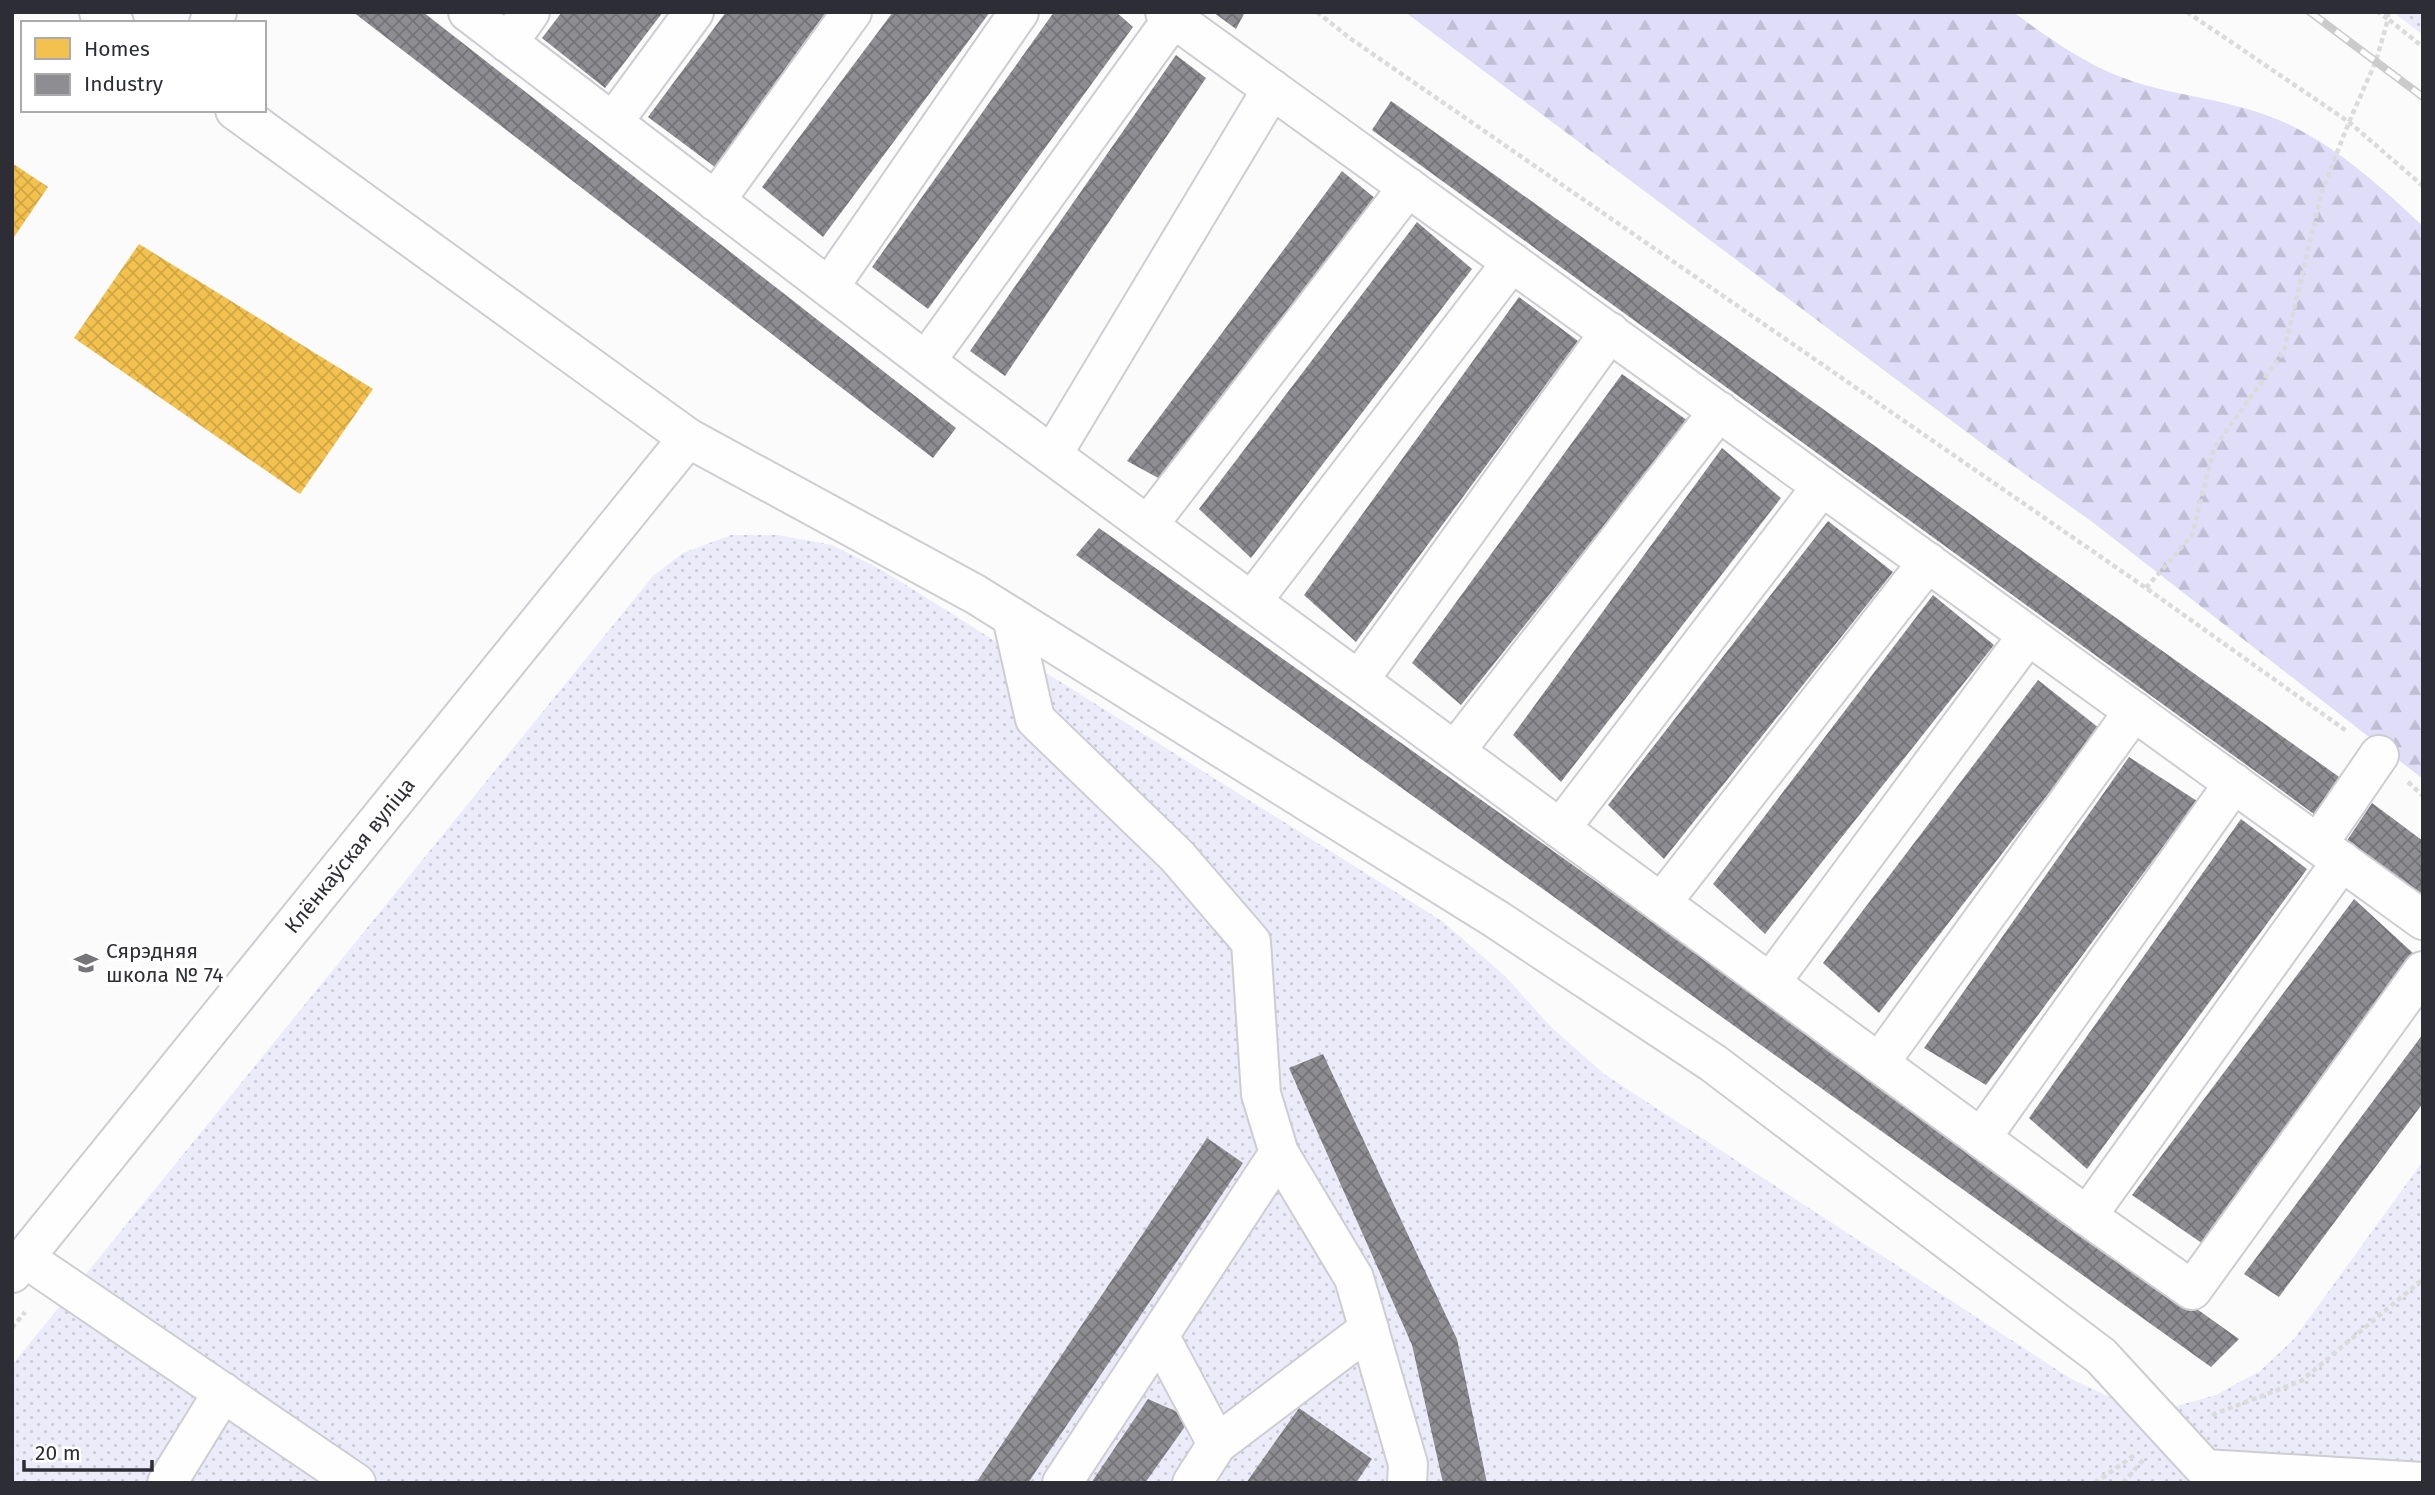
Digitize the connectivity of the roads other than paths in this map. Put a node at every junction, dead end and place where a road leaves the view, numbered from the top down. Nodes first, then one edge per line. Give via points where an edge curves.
1 (468, 12) edge
2 (530, 12) edge
3 (694, 12) edge
4 (852, 12) edge
5 (1019, 12) edge
6 (1169, 15) edge
7 (508, 43) junction
8 (1272, 89) junction
9 (239, 112) edge
10 (613, 122) junction
11 (1408, 187) junction
12 (715, 201) junction
13 (1512, 262) junction
14 (829, 287) junction
15 (1610, 332) junction
16 (926, 361) junction
17 (1718, 411) junction
18 (688, 438) junction
19 (1052, 455) junction
20 (1822, 486) junction
21 (1148, 526) junction
22 (1928, 562) junction
23 (1252, 601) junction
24 (1012, 617) junction
25 (2028, 635) junction
26 (1359, 680) junction
27 (2134, 711) junction
28 (1455, 751) junction
29 (2379, 755) road end
30 (2234, 783) junction
31 (1560, 829) junction
32 (2330, 852) junction
33 (1661, 903) junction
34 (2423, 920) edge
35 (2423, 971) edge
36 (1770, 983) junction
37 (1879, 1063) junction
38 (1981, 1138) junction
39 (1279, 1153) junction
40 (2087, 1216) junction
41 (19, 1266) edge
42 (1369, 1329) junction
43 (1160, 1336) junction
44 (223, 1392) junction
45 (1217, 1444) junction
46 (2423, 1482) edge
47 (167, 1483) edge
48 (356, 1483) edge
49 (1062, 1483) edge
50 (1192, 1483) edge
51 (1407, 1483) edge

1 - 7 street
2 - 7 street
3 - 10 street
4 - 12 street
5 - 14 street
6 - 8 street
6 - 16 street
7 - 10 street
8 - 11 street
8 - 19 street
9 - 18 street
10 - 12 street
11 - 13 street
11 - 21 street
12 - 14 street
13 - 15 street
13 - 23 street
14 - 16 street
15 - 17 street
15 - 26 street
16 - 19 street
17 - 20 street
17 - 28 street
18 - 24 street
18 - 41 street, Клёнкаўская вуліца
19 - 21 street
20 - 22 street
20 - 31 street
21 - 23 street
22 - 25 street
22 - 33 street
23 - 26 street
24 - 39 street via 1035,719 1177,856 1251,942 1261,1094
24 - 46 street via 1496,919 1713,1063 2101,1356 2205,1469
25 - 27 street
25 - 36 street
26 - 28 street
27 - 30 street
27 - 37 street
28 - 31 street
29 - 32 street
30 - 32 street
30 - 38 street
31 - 33 street
32 - 34 street
32 - 40 street
33 - 36 street
35 - 40 street via 2192,1290
36 - 37 street
37 - 38 street
38 - 40 street
39 - 42 street via 1354,1278
39 - 43 street
41 - 44 street
42 - 45 street
42 - 51 street via 1408,1464
43 - 45 street
43 - 49 street
44 - 47 street
44 - 48 street
45 - 50 street

